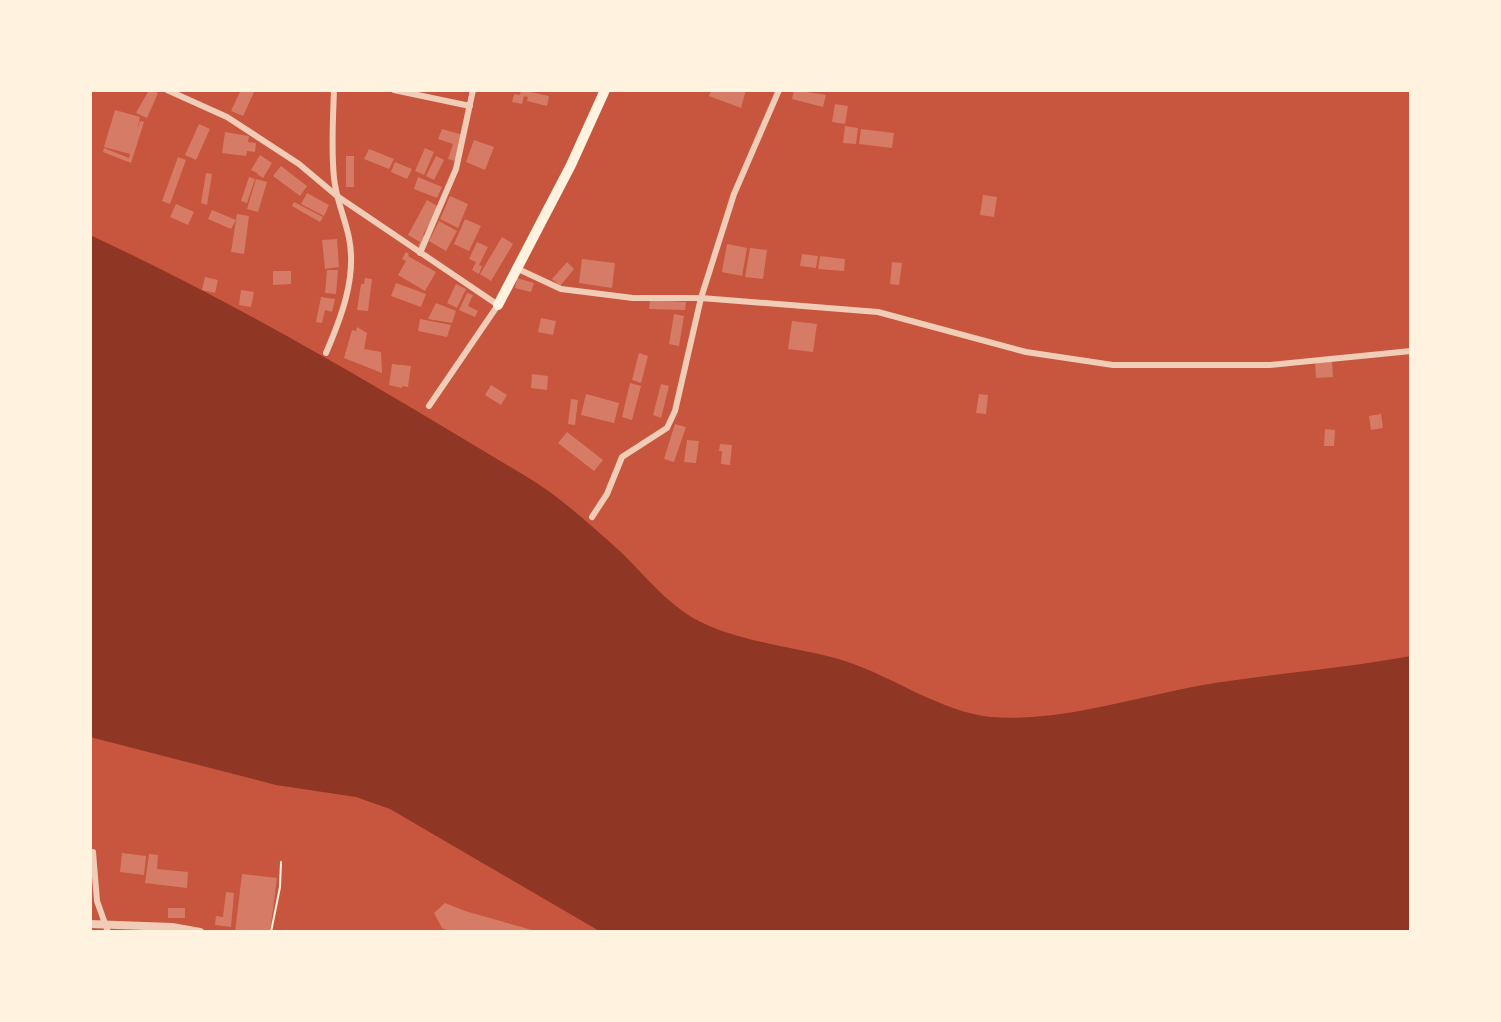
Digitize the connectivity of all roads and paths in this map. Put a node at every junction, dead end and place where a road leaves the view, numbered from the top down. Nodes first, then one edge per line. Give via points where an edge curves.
1 (167, 90) edge
2 (334, 90) edge
3 (394, 90) edge
4 (473, 90) edge
5 (605, 90) edge
6 (779, 90) edge
7 (470, 106) junction
8 (337, 196) junction
9 (420, 253) junction
10 (516, 268) junction
11 (701, 298) junction
12 (498, 305) junction
13 (1411, 351) edge
14 (326, 353) dead end
15 (429, 406) dead end
16 (592, 517) dead end
17 (93, 852) dead end
18 (281, 862) dead end
19 (90, 924) edge
20 (107, 928) edge
21 (200, 932) edge
22 (271, 932) edge

1 - 8 street via 227,117
2 - 8 street
3 - 7 street
4 - 7 street
5 - 10 main road
6 - 11 street via 734,194
7 - 9 street via 456,169
8 - 9 street
8 - 14 street via 351,261 348,289
9 - 12 street
10 - 11 street via 561,289 633,298
10 - 12 main road
11 - 13 street via 878,312 1026,352 1113,365 1269,365
11 - 16 street via 667,428 622,457
12 - 15 street
17 - 20 street via 97,901
18 - 22 path
19 - 20 street
20 - 21 street

